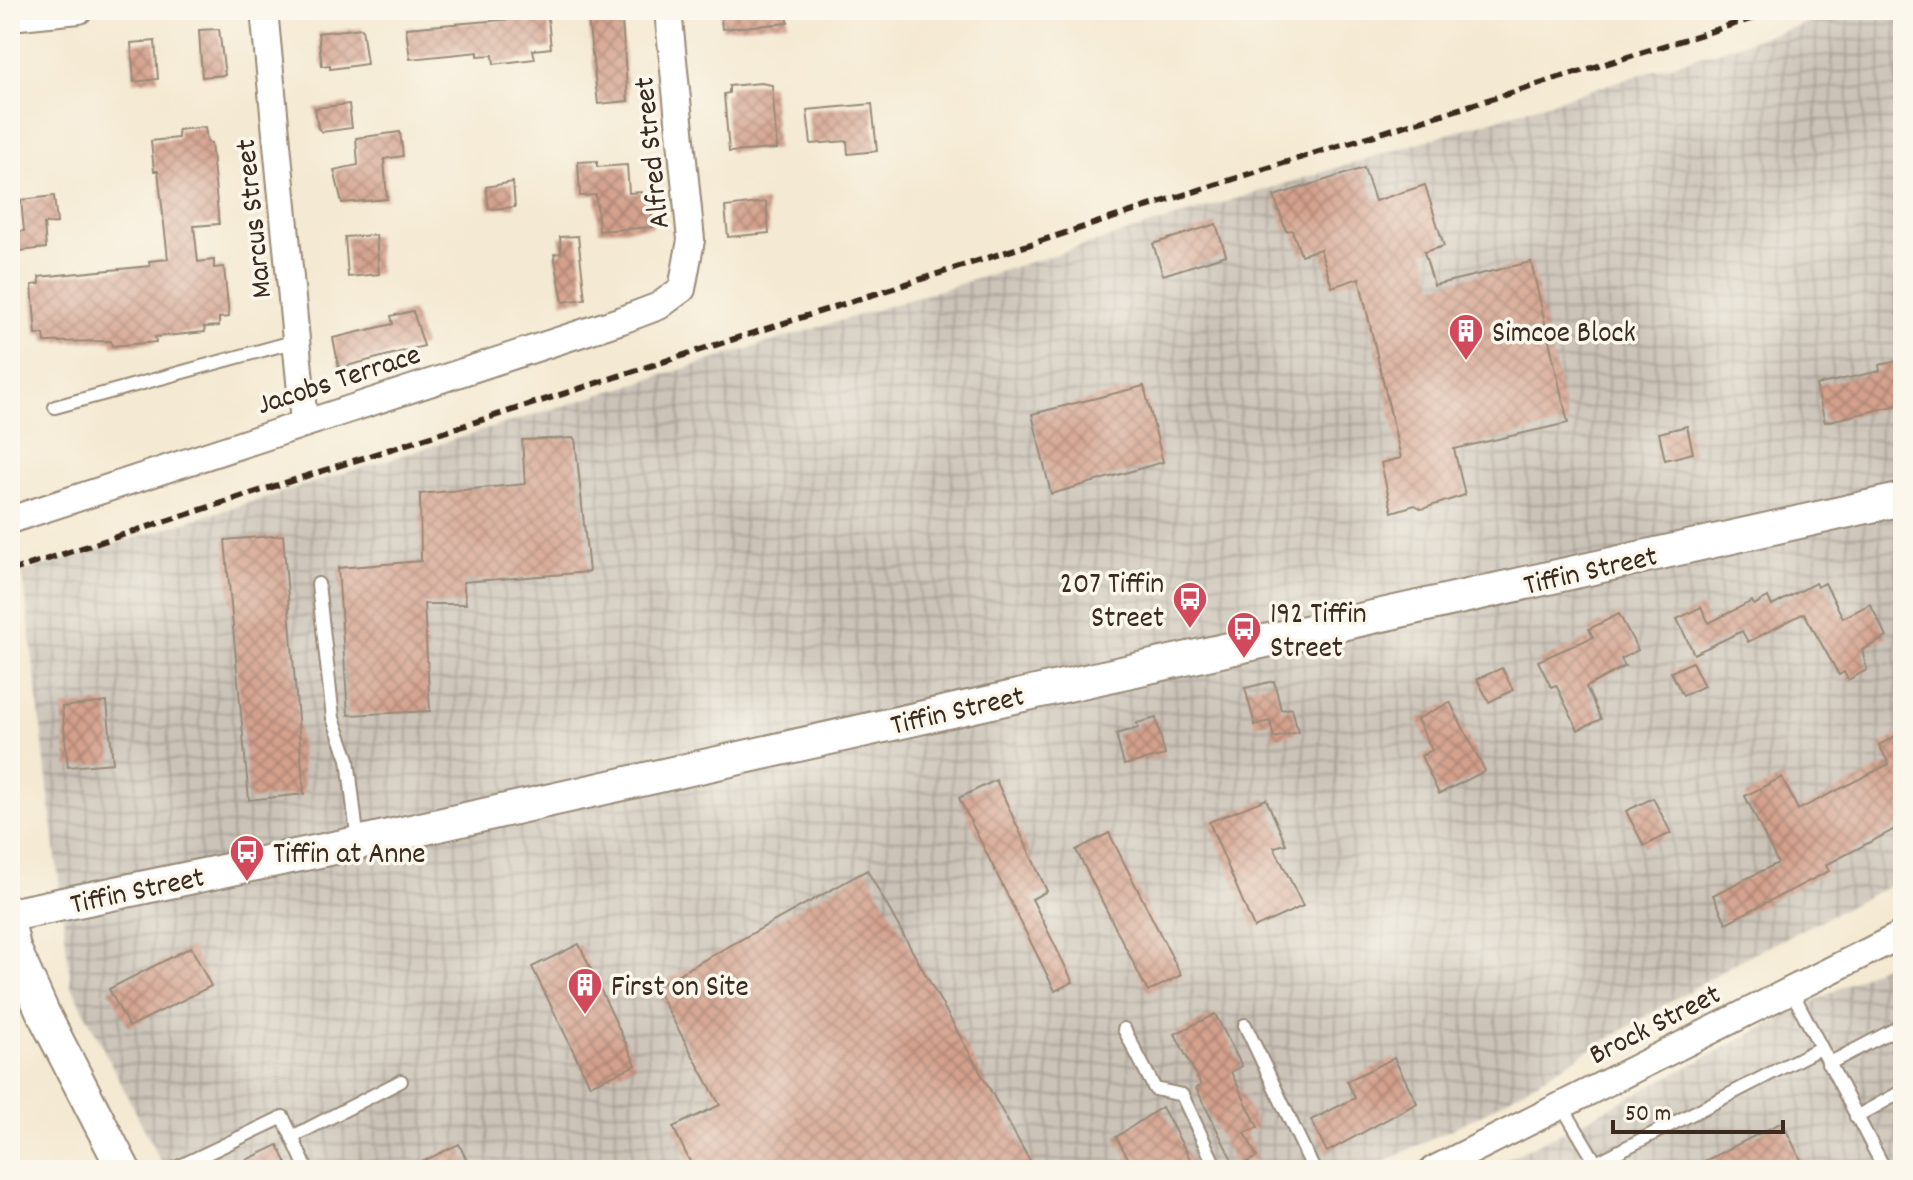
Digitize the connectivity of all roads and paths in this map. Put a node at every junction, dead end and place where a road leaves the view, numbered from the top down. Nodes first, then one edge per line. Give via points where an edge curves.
1 (79, 10) edge
2 (264, 10) edge
3 (668, 10) edge
4 (10, 17) edge
5 (682, 289) joint
6 (296, 341) junction
7 (55, 407) dead end
8 (304, 422) junction
9 (1903, 499) edge
10 (10, 520) edge
11 (318, 584) dead end
12 (358, 843) junction
13 (10, 915) edge
14 (10, 929) edge
15 (1903, 934) edge
16 (1791, 990) junction
17 (1245, 1025) dead end
18 (1903, 1025) edge
19 (1124, 1029) dead end
20 (1820, 1048) junction
21 (1828, 1064) junction
22 (401, 1081) dead end
23 (1903, 1091) edge
24 (1562, 1106) junction
25 (1856, 1117) junction
26 (292, 1137) junction
27 (1593, 1168) edge
28 (124, 1170) edge
29 (172, 1170) edge
30 (307, 1170) edge
31 (1217, 1170) edge
32 (1314, 1170) edge
33 (1433, 1170) edge
34 (1885, 1170) edge

1 - 4 street
2 - 6 street, Marcus Street
3 - 5 street, Alfred Street via 691,240
5 - 8 street, Jacobs Terrace via 659,306 622,320
6 - 7 lane
6 - 8 street, Marcus Street
8 - 10 street, Jacobs Terrace
9 - 12 street, Tiffin Street
11 - 12 lane via 333,718 348,759
12 - 13 street, Tiffin Street
14 - 28 street via 44,1015
15 - 16 street, Brock Street
16 - 20 lane
16 - 24 street, Brock Street
17 - 32 lane
18 - 21 lane
19 - 31 lane via 1155,1089 1182,1095
20 - 21 lane
20 - 27 lane
21 - 25 lane
22 - 26 lane
23 - 25 lane
24 - 27 lane
24 - 33 street, Brock Street
25 - 34 lane
26 - 29 lane via 283,1117
26 - 30 lane

